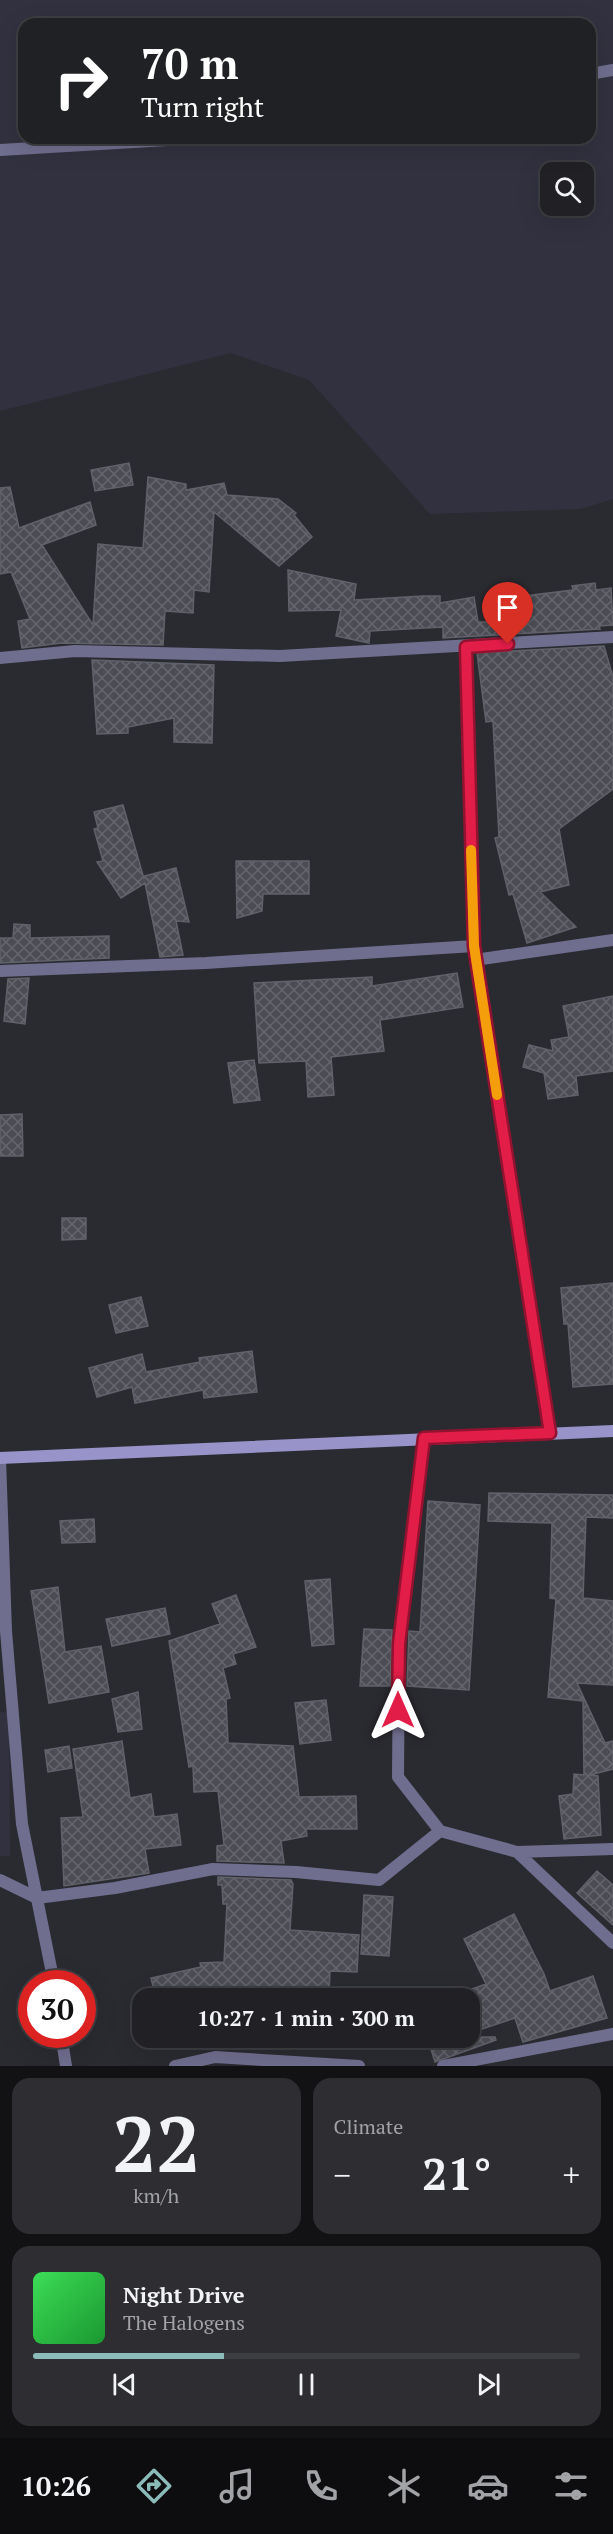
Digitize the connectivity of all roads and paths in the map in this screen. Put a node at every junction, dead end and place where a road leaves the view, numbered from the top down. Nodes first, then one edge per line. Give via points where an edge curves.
1 (613, 70) edge
2 (596, 73) edge
3 (100, 144) edge
4 (0, 150) edge
5 (613, 637) edge
6 (466, 647) junction
7 (0, 658) edge
8 (613, 940) edge
9 (474, 946) junction
10 (476, 960) junction
11 (0, 971) edge
12 (613, 1431) edge
13 (550, 1433) junction
14 (424, 1438) junction
15 (0, 1458) edge
16 (440, 1831) junction
17 (613, 1849) edge
18 (517, 1852) junction
19 (0, 1880) edge
20 (37, 1898) junction
21 (613, 1943) edge
22 (51, 1970) edge
23 (613, 2034) edge
24 (63, 2048) edge
25 (66, 2066) edge
26 (175, 2066) edge
27 (359, 2066) edge
28 (442, 2066) edge

1 - 2 street
3 - 4 street
5 - 6 street
6 - 7 street via 280,656 75,651
6 - 9 street
8 - 10 street
9 - 10 street
9 - 11 street
10 - 13 street
12 - 13 main road
13 - 14 main road
14 - 15 main road
14 - 16 street via 399,1644 398,1777
15 - 20 street via 6,1630 20,1802
16 - 18 street
16 - 20 street via 380,1880 213,1869
17 - 18 street
18 - 21 street
19 - 20 street
20 - 22 street
23 - 28 street
24 - 25 street
26 - 27 street via 215,2057

